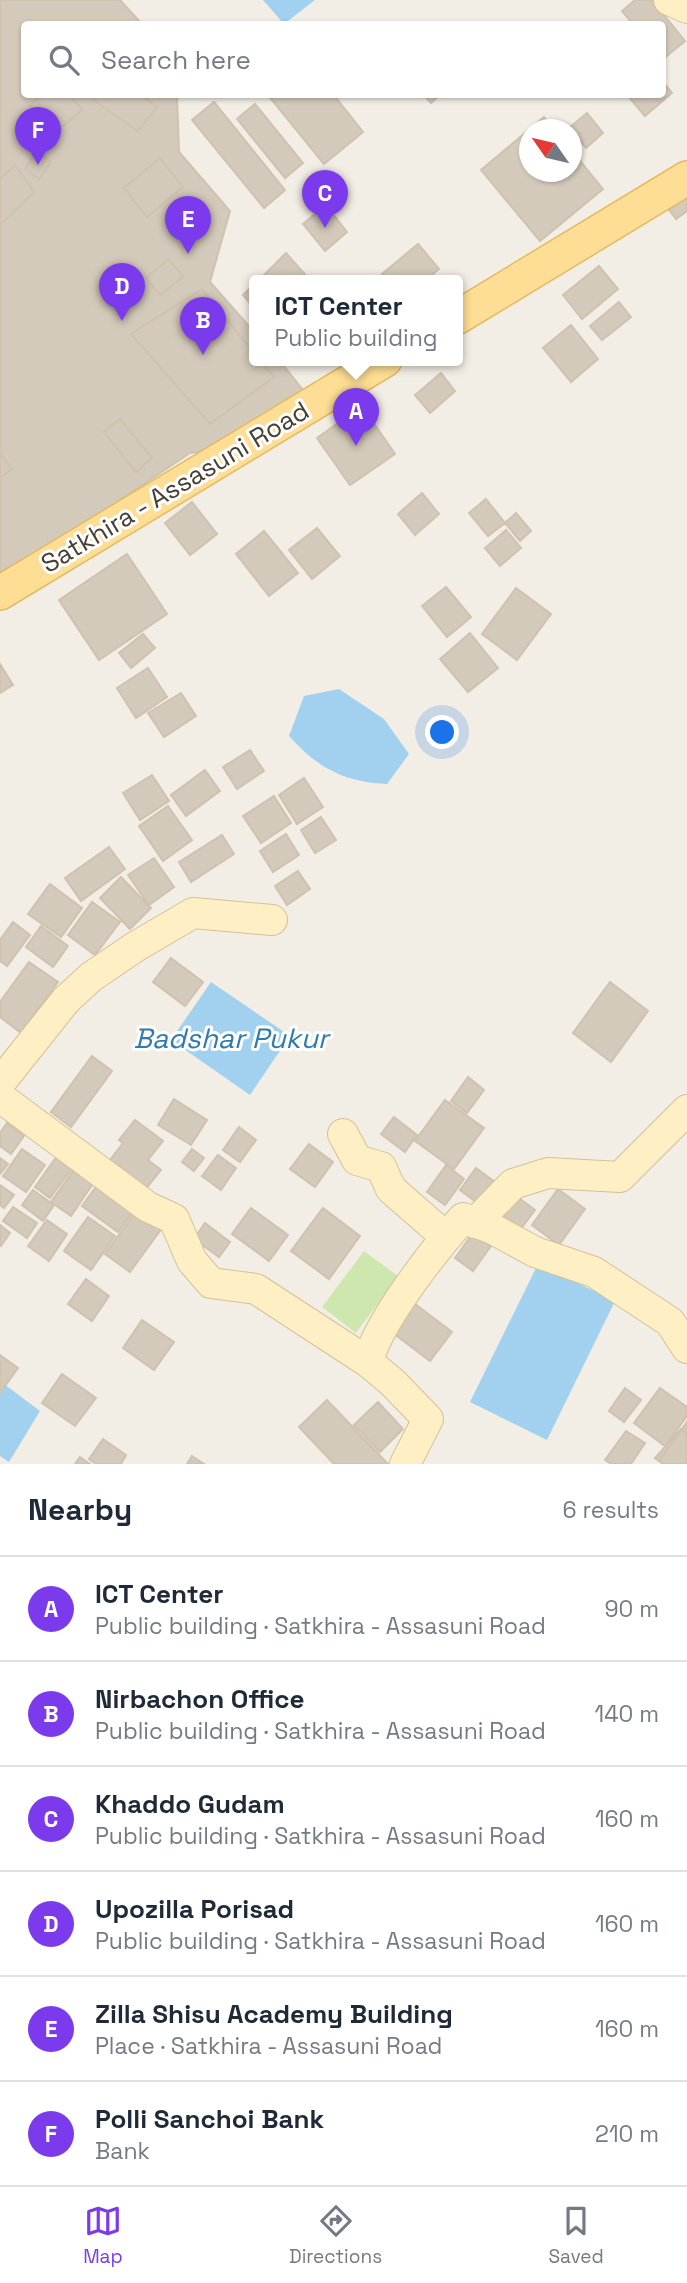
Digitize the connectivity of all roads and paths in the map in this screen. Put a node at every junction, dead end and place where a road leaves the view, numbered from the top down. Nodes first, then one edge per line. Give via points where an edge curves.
1 (669, 0) edge
2 (687, 8) edge
3 (687, 178) edge
4 (463, 313) edge
5 (375, 366) edge
6 (0, 593) edge
7 (272, 920) dead end
8 (0, 1083) edge
9 (0, 1097) edge
10 (687, 1110) edge
11 (343, 1134) dead end
12 (475, 1223) junction
13 (446, 1237) junction
14 (687, 1348) edge
15 (368, 1362) junction
16 (405, 1464) edge

1 - 2 street
3 - 4 main road
5 - 6 main road, Satkhira - Assasuni Road
7 - 8 street via 192,913 135,947 91,976 66,1000
9 - 15 street via 148,1207 174,1219 192,1261 211,1283 256,1289
10 - 12 street via 620,1177 548,1173 513,1184
11 - 13 street via 357,1160 381,1167 391,1189
12 - 13 street via 463,1218
12 - 14 street via 535,1252 594,1272 670,1322
13 - 15 street via 378,1336
15 - 16 street via 428,1419

